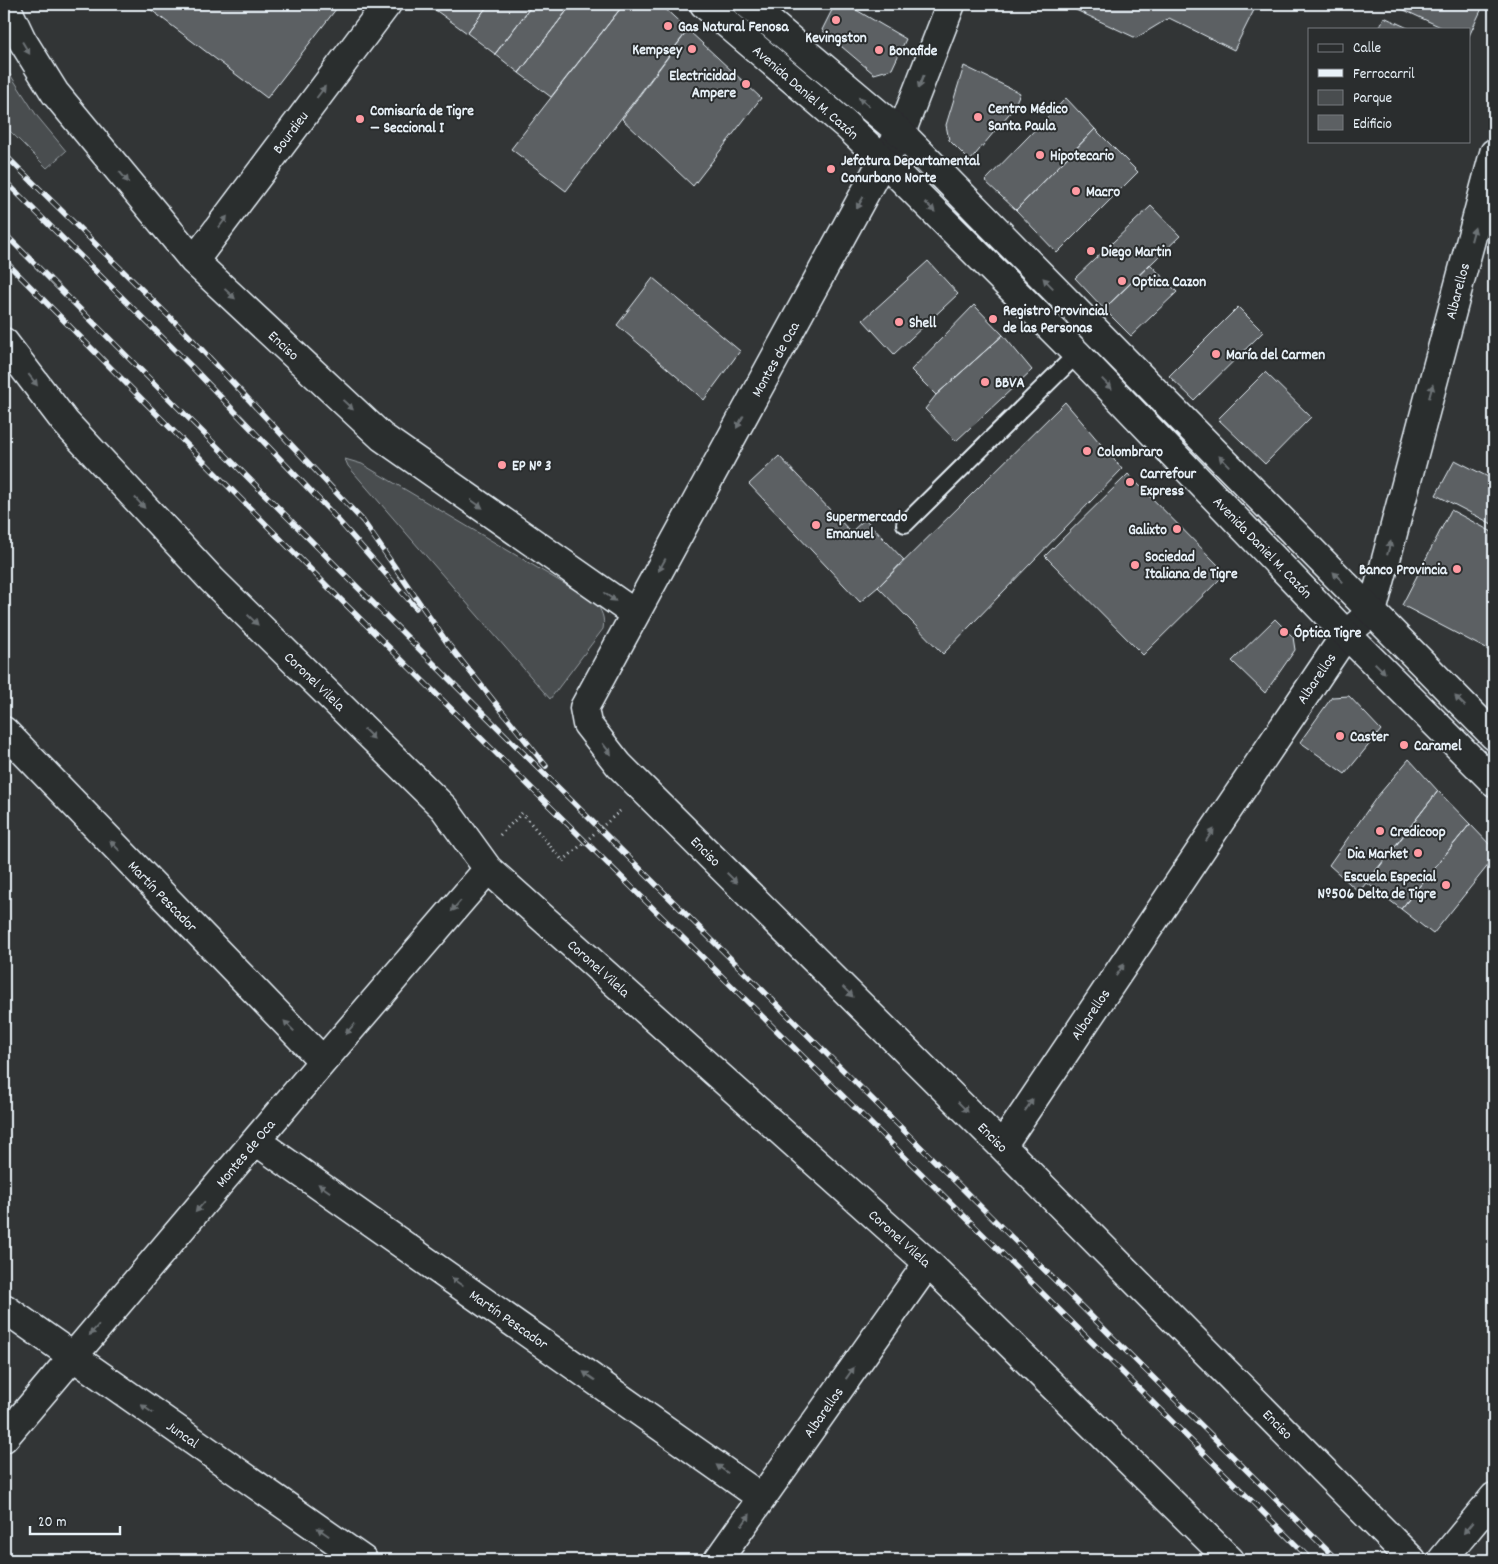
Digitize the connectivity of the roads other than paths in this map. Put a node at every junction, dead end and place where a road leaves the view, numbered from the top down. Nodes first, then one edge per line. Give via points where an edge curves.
1 (5, 4) edge
2 (387, 4) edge
3 (704, 4) edge
4 (748, 4) edge
5 (950, 4) edge
6 (901, 133) junction
7 (1494, 153) edge
8 (884, 160) junction
9 (194, 261) junction
10 (4, 342) edge
11 (1077, 354) junction
12 (905, 524) dead end
13 (1372, 612) junction
14 (634, 614) junction
15 (1346, 634) junction
16 (584, 708) joint
17 (4, 731) edge
18 (1494, 736) edge
19 (1494, 782) edge
20 (488, 869) junction
21 (323, 1061) junction
22 (256, 1141) junction
23 (1002, 1146) junction
24 (928, 1263) junction
25 (4, 1308) edge
26 (72, 1357) junction
27 (4, 1438) edge
28 (1494, 1497) edge
29 (762, 1498) junction
30 (363, 1560) edge
31 (718, 1560) edge
32 (1230, 1560) edge
33 (1412, 1560) edge
34 (1442, 1560) edge

1 -> 9 street, Enciso via 22,40 55,93
9 -> 2 street, Bourdieu
3 - 8 street, Avenida Daniel M. Cazón
6 -> 4 street, Avenida Daniel M. Cazón
5 -> 6 street, Montes de Oca
6 - 8 street, Montes de Oca
13 -> 6 street, Avenida Daniel M. Cazón
13 -> 7 street, Albarellos
8 -> 11 street, Avenida Daniel M. Cazón
8 -> 14 street, Montes de Oca
9 -> 14 street, Enciso via 382,437
10 -> 20 street, Coronel Vilela via 65,422 212,580 444,808
11 - 12 lane
11 -> 15 street, Avenida Daniel M. Cazón
13 - 15 street, Albarellos
18 -> 13 street, Avenida Daniel M. Cazón
14 - 16 street, Montes de Oca
15 -> 19 street, Avenida Daniel M. Cazón
23 -> 15 street, Albarellos
16 -> 23 street, Enciso via 586,724 619,765
21 -> 17 street, Martín Pescador
20 -> 21 street, Montes de Oca
20 - 24 street, Coronel Vilela
21 - 22 street, Montes de Oca
22 -> 26 street, Montes de Oca
29 -> 22 street, Martín Pescador
23 - 33 street, Enciso
29 -> 24 street, Albarellos
24 - 32 street, Coronel Vilela
25 - 26 street, Juncal
26 - 27 street, Montes de Oca
30 -> 26 street, Juncal
28 -> 34 street
31 -> 29 street, Albarellos

